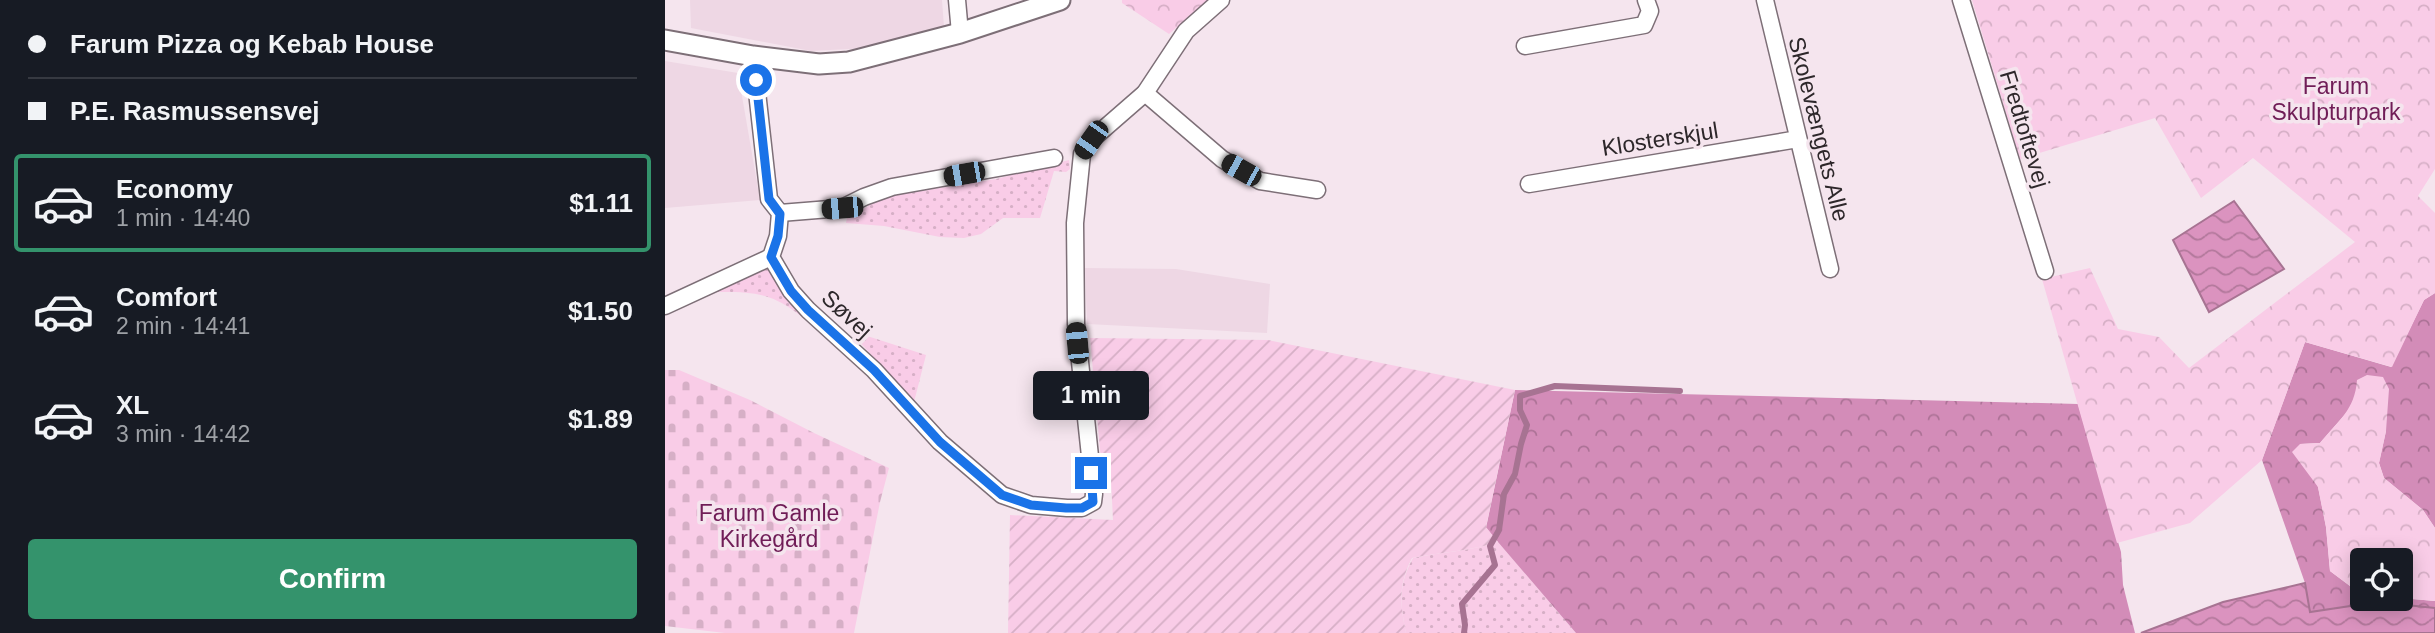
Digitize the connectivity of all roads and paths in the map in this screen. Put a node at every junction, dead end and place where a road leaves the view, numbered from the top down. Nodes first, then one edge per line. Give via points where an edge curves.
1 (957, 0) edge
2 (1060, 0) edge
3 (1221, 0) edge
4 (1646, 0) edge
5 (1765, 0) edge
6 (1961, 0) edge
7 (960, 33) junction
8 (665, 40) edge
9 (1525, 46) dead end
10 (753, 56) junction
11 (1145, 93) junction
12 (1798, 139) junction
13 (1054, 158) dead end
14 (1529, 184) dead end
15 (1317, 190) dead end
16 (780, 214) junction
17 (771, 257) junction
18 (1830, 269) dead end
19 (2045, 271) dead end
20 (665, 306) edge

1 - 7 street
2 - 7 street
3 - 11 street via 1186,31
4 - 9 street via 1650,11 1644,25
5 - 12 street, Skolevængets Alle
6 - 19 street, Fredtoftevej
7 - 10 street via 849,62 819,64
8 - 10 street
10 - 16 street via 769,199
11 - 15 street via 1222,159 1261,181
11 - 17 street, Søvej via 1081,154 1075,223 1076,324 1094,494 1093,502 1082,508 1031,505 1002,495 940,442 874,370 808,310
12 - 14 street, Klosterskjul
12 - 18 street, Skolevængets Alle
13 - 16 street via 892,187 842,208
16 - 17 street
17 - 20 street

